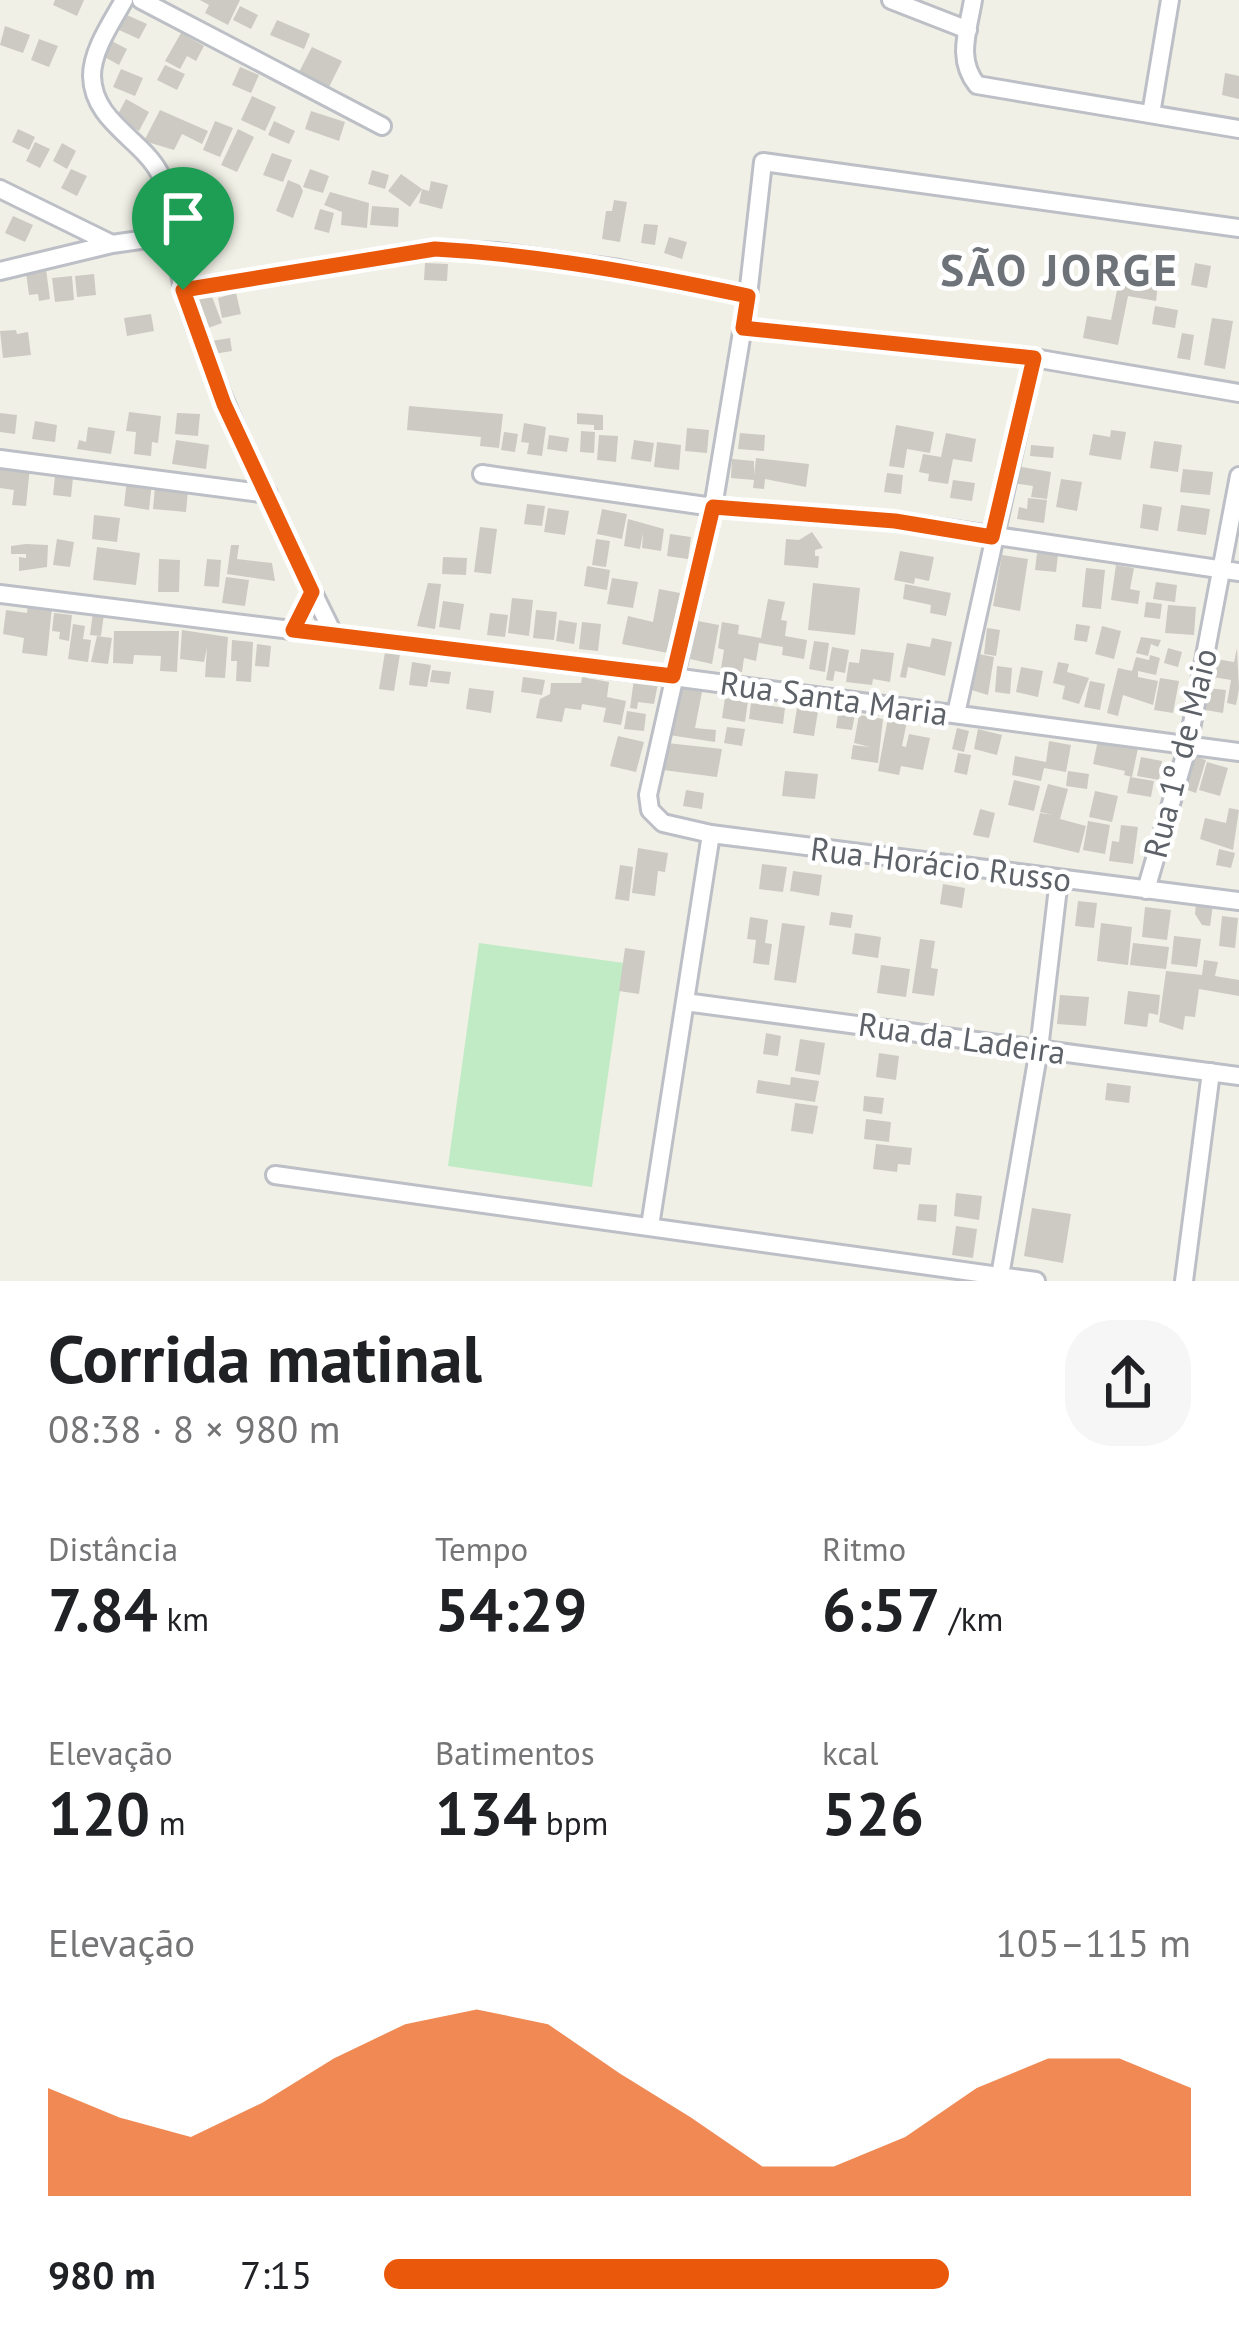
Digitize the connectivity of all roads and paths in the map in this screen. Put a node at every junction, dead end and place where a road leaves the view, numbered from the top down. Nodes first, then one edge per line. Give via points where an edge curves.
1 (124, 0) edge
2 (141, 0) edge
3 (891, 0) edge
4 (974, 0) edge
5 (1170, 0) edge
6 (968, 31) junction
7 (1151, 114) junction
8 (382, 126) dead end
9 (1239, 129) edge
10 (0, 189) edge
11 (1239, 227) edge
12 (175, 235) junction
13 (112, 244) junction
14 (0, 271) edge
15 (183, 290) junction
16 (748, 296) junction
17 (743, 328) junction
18 (1034, 358) junction
19 (1239, 393) edge
20 (0, 459) edge
21 (482, 474) dead end
22 (1239, 476) edge
23 (268, 494) junction
24 (713, 507) junction
25 (992, 537) junction
26 (1230, 570) edge
27 (312, 592) junction
28 (0, 594) edge
29 (293, 630) junction
30 (334, 635) junction
31 (673, 676) junction
32 (956, 714) junction
33 (1188, 745) junction
34 (1239, 752) edge
35 (711, 834) junction
36 (1059, 879) junction
37 (1146, 890) junction
38 (1239, 901) edge
39 (685, 1002) junction
40 (1039, 1049) junction
41 (1211, 1072) junction
42 (1239, 1076) edge
43 (275, 1175) dead end
44 (650, 1226) junction
45 (1000, 1276) junction
46 (1036, 1281) edge
47 (1184, 1281) edge

1 - 12 street via 92,78 113,125 160,172
2 - 8 street
3 - 6 street
4 - 6 street
5 - 7 street
6 - 7 street via 965,70 977,85
7 - 9 street
10 - 13 street
11 - 16 street via 763,162
12 - 13 street
12 - 15 street
13 - 14 street
15 - 16 street via 435,249 619,269
15 - 23 street
16 - 17 street
17 - 18 street
17 - 24 street
18 - 19 street
18 - 25 street
20 - 23 street
21 - 24 street
22 - 26 street, Rua 1º de Maio
23 - 27 street
24 - 25 street
24 - 31 street
25 - 26 street
25 - 32 street
26 - 33 street, Rua 1º de Maio
27 - 29 street
27 - 30 street
28 - 29 street, Rua Santa Maria
29 - 30 street, Rua Santa Maria
30 - 31 street, Rua Santa Maria
31 - 32 street, Rua Santa Maria
31 - 35 street, Rua Horácio Russo via 650,810 663,823
32 - 33 street, Rua Santa Maria
33 - 34 street, Rua Santa Maria
33 - 37 street, Rua 1º de Maio
35 - 36 street, Rua Horácio Russo
35 - 39 street
36 - 37 street, Rua Horácio Russo
36 - 40 street
37 - 38 street, Rua Horácio Russo
39 - 40 street, Rua da Ladeira
39 - 44 street
40 - 41 street, Rua da Ladeira
40 - 45 street
41 - 42 street, Rua da Ladeira
41 - 47 street
43 - 44 street
44 - 45 street
45 - 46 street

